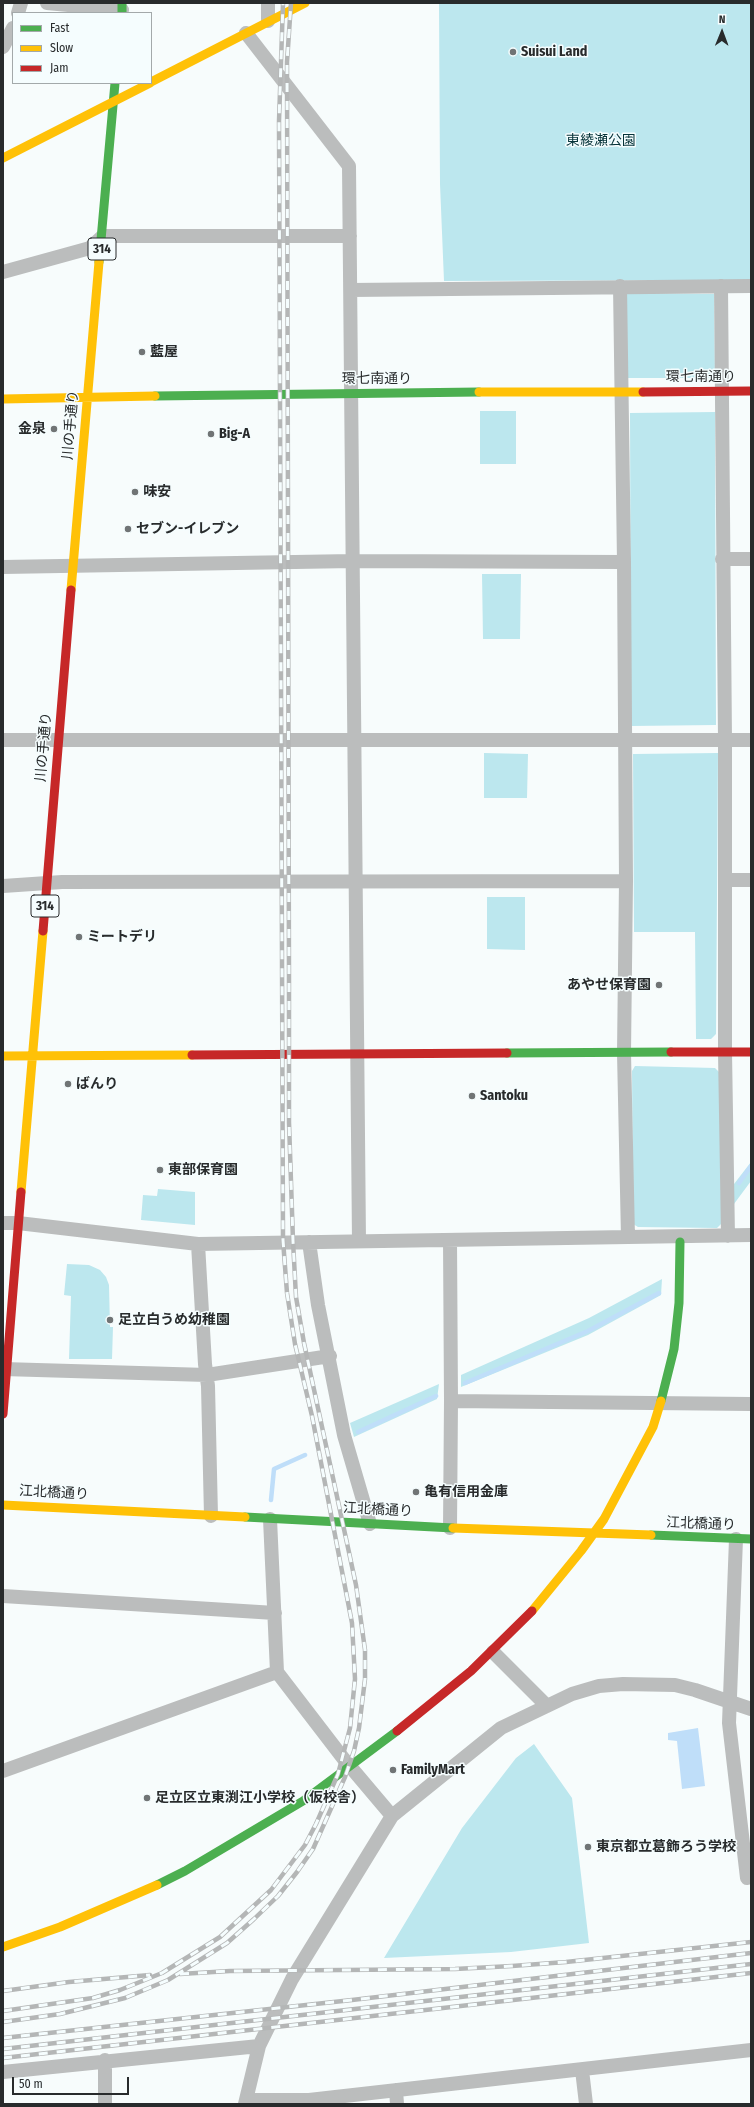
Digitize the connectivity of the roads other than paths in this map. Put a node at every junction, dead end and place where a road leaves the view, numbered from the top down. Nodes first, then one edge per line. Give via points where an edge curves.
1 (55, 3) edge
2 (268, 3) edge
3 (305, 3) edge
4 (122, 9) edge
5 (268, 21) junction
6 (12, 30) edge
7 (246, 33) junction
8 (3, 47) edge
9 (152, 82) edge
10 (115, 84) edge
11 (148, 84) edge
12 (114, 101) junction
13 (3, 158) edge
14 (103, 236) junction
15 (350, 236) junction
16 (3, 272) edge
17 (620, 286) junction
18 (721, 286) junction
19 (751, 286) edge
20 (351, 290) junction
21 (622, 391) junction
22 (721, 391) junction
23 (751, 391) edge
24 (351, 393) junction
25 (88, 397) junction
26 (3, 399) edge
27 (722, 559) junction
28 (751, 559) edge
29 (353, 561) junction
30 (624, 562) junction
31 (73, 565) junction
32 (3, 567) edge
33 (624, 739) junction
34 (3, 740) edge
35 (59, 740) junction
36 (354, 740) junction
37 (725, 740) junction
38 (751, 740) edge
39 (725, 880) junction
40 (751, 880) edge
41 (355, 881) junction
42 (626, 881) junction
43 (47, 883) junction
44 (3, 886) edge
45 (725, 1052) junction
46 (751, 1052) edge
47 (624, 1053) junction
48 (356, 1054) junction
49 (3, 1056) edge
50 (32, 1056) junction
51 (3, 1223) edge
52 (18, 1223) junction
53 (751, 1235) edge
54 (628, 1236) junction
55 (728, 1236) junction
56 (680, 1239) junction
57 (450, 1240) junction
58 (359, 1241) junction
59 (309, 1242) junction
60 (198, 1244) junction
61 (330, 1356) junction
62 (5, 1369) edge
63 (206, 1375) junction
64 (451, 1401) junction
65 (661, 1403) junction
66 (751, 1404) edge
67 (3, 1414) edge
68 (3, 1505) edge
69 (212, 1516) junction
70 (270, 1519) junction
71 (370, 1524) junction
72 (450, 1528) junction
73 (594, 1534) junction
74 (736, 1539) junction
75 (751, 1539) edge
76 (3, 1596) edge
77 (275, 1613) junction
78 (493, 1652) junction
79 (277, 1672) junction
80 (730, 1702) junction
81 (547, 1706) junction
82 (751, 1709) edge
83 (350, 1766) junction
84 (3, 1771) edge
85 (392, 1816) junction
86 (751, 1877) edge
87 (3, 1947) edge
88 (258, 2046) junction
89 (751, 2050) edge
90 (105, 2060) junction
91 (582, 2070) junction
92 (3, 2072) edge
93 (396, 2097) edge
94 (245, 2102) edge
95 (105, 2104) edge
96 (586, 2104) edge

1 - 4 street
2 - 5 street
3 - 5 street
5 - 7 street
6 - 8 street
7 - 9 street
7 - 15 street via 349,166
10 - 12 street, 川の手通り / 314
11 - 12 street
12 - 13 street
12 - 14 street, 川の手通り / 314
14 - 15 street
14 - 16 street via 90,248
14 - 25 street, 川の手通り / 314
15 - 20 street
17 - 18 street
17 - 20 street
17 - 21 street
18 - 19 street
18 - 22 street
20 - 24 street
21 - 22 street, 環七南通り
21 - 24 street, 環七南通り
21 - 30 street
22 - 23 street, 環七南通り
22 - 27 street
24 - 25 street, 環七南通り
24 - 29 street
25 - 26 street, 環七南通り
25 - 31 street, 川の手通り / 314
27 - 28 street
27 - 37 street
29 - 30 street
29 - 31 street
29 - 36 street
30 - 33 street
31 - 32 street
31 - 35 street, 川の手通り / 314
33 - 36 street
33 - 37 street
33 - 42 street
34 - 35 street
35 - 36 street
35 - 43 street, 川の手通り / 314
36 - 41 street
37 - 38 street
37 - 39 street
39 - 40 street
39 - 45 street
41 - 42 street
41 - 43 street
41 - 48 street
42 - 47 street
43 - 44 street
43 - 50 street, 川の手通り / 314
45 - 46 street
45 - 47 street
45 - 55 street
47 - 48 street
47 - 54 street
48 - 50 street
48 - 58 street
49 - 50 street
50 - 52 street, 川の手通り / 314
51 - 52 street
52 - 60 street
52 - 62 street, 川の手通り / 314
53 - 55 street
54 - 56 street
54 - 57 street
55 - 56 street
56 - 65 street via 677,1330
57 - 58 street
57 - 64 street
58 - 59 street
59 - 60 street
59 - 61 street via 318,1305
60 - 63 street
61 - 63 street
61 - 71 street via 344,1434
62 - 63 street
62 - 67 street, 川の手通り / 314
63 - 69 street
64 - 65 street
64 - 72 street
65 - 66 street
65 - 73 street via 642,1450
68 - 69 street, 江北橋通り
69 - 70 street, 江北橋通り
70 - 71 street, 江北橋通り
70 - 77 street
71 - 72 street, 江北橋通り
72 - 73 street, 江北橋通り
73 - 74 street, 江北橋通り
73 - 78 street via 537,1606
74 - 75 street, 江北橋通り
74 - 80 street
76 - 77 street
77 - 79 street
78 - 81 street
78 - 83 street
79 - 83 street
79 - 84 street
80 - 81 street via 674,1685 623,1684 599,1686
80 - 82 street
80 - 86 street via 729,1723 747,1878
81 - 85 street via 501,1728
83 - 85 street
83 - 87 street via 303,1801 185,1871 95,1914
85 - 88 street via 292,1979
88 - 90 street
88 - 94 street
89 - 91 street
90 - 92 street
90 - 95 street
91 - 93 street
91 - 96 street
93 - 94 street

